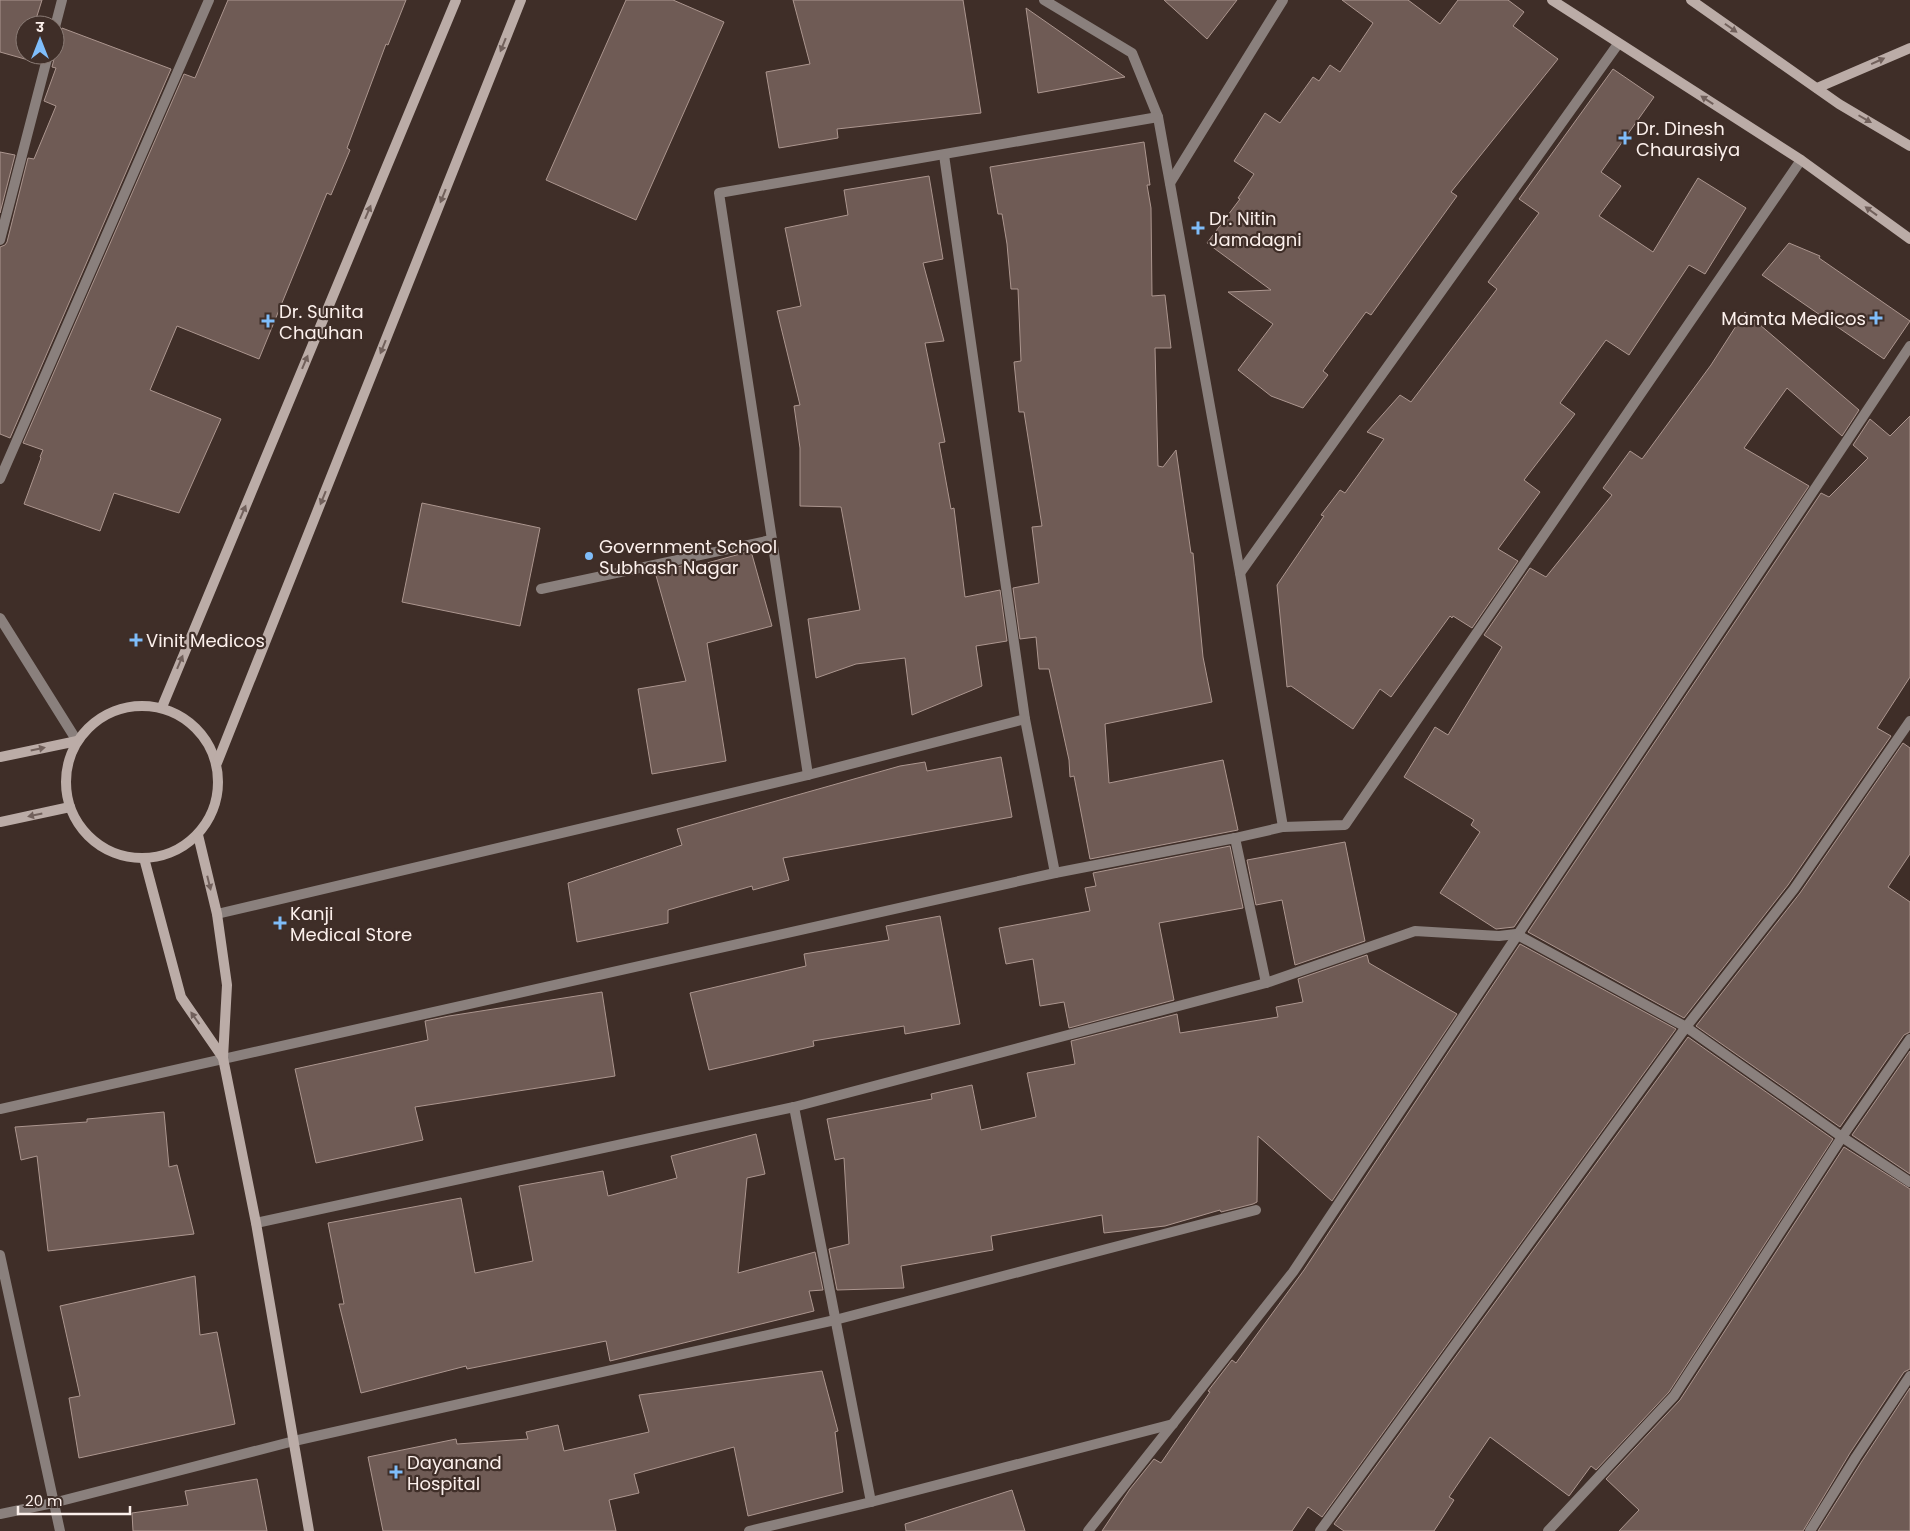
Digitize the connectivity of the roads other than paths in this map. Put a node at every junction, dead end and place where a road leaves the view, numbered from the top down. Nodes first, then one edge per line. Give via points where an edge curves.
1 (62, 0) edge
2 (209, 0) edge
3 (456, 0) edge
4 (521, 0) edge
5 (1044, 0) edge
6 (1283, 0) edge
7 (1552, 0) edge
8 (1691, 0) edge
9 (58, 15) edge
10 (1618, 44) junction
11 (1910, 48) edge
12 (45, 65) edge
13 (1817, 88) junction
14 (1158, 117) junction
15 (1910, 146) edge
16 (944, 155) junction
17 (1801, 160) junction
18 (1170, 183) junction
19 (1910, 239) edge
20 (0, 240) edge
21 (1910, 346) edge
22 (0, 479) edge
23 (771, 540) junction
24 (1240, 573) junction
25 (541, 590) dead end
26 (0, 618) edge
27 (162, 707) junction
28 (1025, 719) junction
29 (1910, 721) edge
30 (77, 741) junction
31 (0, 757) edge
32 (217, 763) junction
33 (808, 775) junction
34 (70, 807) junction
35 (0, 822) edge
36 (1283, 826) junction
37 (198, 835) junction
38 (1235, 838) junction
39 (144, 858) junction
40 (1055, 873) junction
41 (217, 914) junction
42 (1516, 934) junction
43 (1266, 982) junction
44 (1686, 1028) junction
45 (1910, 1039) edge
46 (223, 1058) junction
47 (794, 1107) junction
48 (0, 1109) edge
49 (1842, 1137) junction
50 (1910, 1182) edge
51 (1256, 1210) dead end
52 (256, 1223) junction
53 (0, 1254) edge
54 (835, 1320) junction
55 (1910, 1376) edge
56 (1173, 1424) junction
57 (294, 1441) junction
58 (871, 1502) junction
59 (54, 1503) junction
60 (0, 1514) edge
61 (60, 1531) edge
62 (309, 1531) edge
63 (749, 1531) edge
64 (1088, 1531) edge
65 (1320, 1531) edge
66 (1548, 1531) edge
67 (1810, 1531) edge

1 - 9 street
2 - 22 street
27 -> 3 main road
4 -> 32 main road
5 - 14 street via 1132,53
6 - 18 street
7 - 10 main road
8 -> 13 main road
17 -> 10 main road
10 - 24 street
13 -> 11 main road
12 - 20 street
13 -> 15 main road
14 - 16 street
14 - 18 street
16 - 23 street via 719,193
16 - 28 street
19 -> 17 main road
17 - 36 street via 1345,825
18 - 24 street
21 - 42 street
23 - 25 street
23 - 33 street
24 - 36 street
26 - 30 street
27 - 30 main road via 129,706 99,718
27 - 32 main road via 187,719 206,738
28 - 33 street
28 - 40 street
29 - 44 street via 1794,889
31 -> 30 main road
30 - 34 main road via 69,757 65,782
32 - 37 main road via 219,789 213,814
33 - 41 street
34 -> 35 main road
34 - 39 main road via 82,830 99,846 121,856
36 - 38 street
37 - 39 main road via 173,852
37 -> 41 main road
38 - 40 street
38 - 43 street
46 -> 39 main road via 181,997
40 - 46 street
41 - 46 main road via 227,985
42 - 43 street via 1498,936 1415,931
42 - 44 street
42 - 56 street via 1292,1272
43 - 47 street
44 - 49 street
44 - 65 street
45 - 49 street
46 - 48 street
46 - 52 main road
47 - 52 street
47 - 54 street
49 - 50 street
49 - 66 street via 1674,1396
51 - 54 street
52 - 57 main road
53 - 59 street
54 - 57 street
54 - 58 street
55 - 67 street
56 - 58 street
56 - 64 street
57 - 59 street
57 - 62 main road
58 - 63 street
59 - 60 street
59 - 61 street

